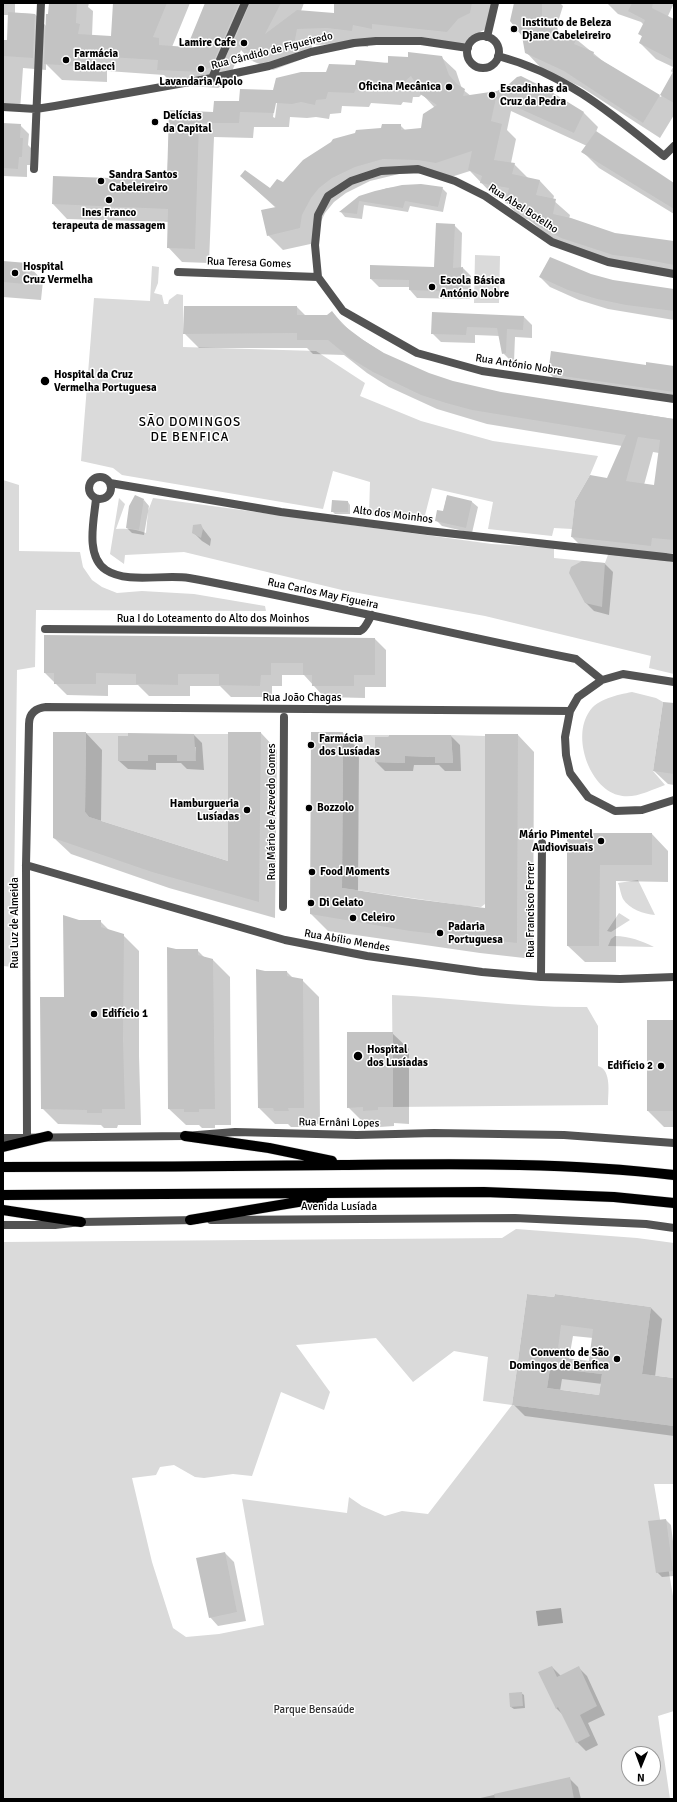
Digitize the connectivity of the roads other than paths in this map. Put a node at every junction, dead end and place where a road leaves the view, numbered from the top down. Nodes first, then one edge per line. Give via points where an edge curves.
1 (42, 3) edge
2 (245, 3) edge
3 (495, 3) edge
4 (487, 37) junction
5 (468, 48) junction
6 (498, 56) junction
7 (212, 78) junction
8 (3, 107) edge
9 (36, 109) junction
10 (674, 146) edge
11 (34, 169) dead end
12 (178, 272) dead end
13 (674, 274) edge
14 (318, 277) junction
15 (674, 399) edge
16 (110, 483) junction
17 (96, 499) junction
18 (674, 558) edge
19 (372, 615) junction
20 (45, 630) dead end
21 (602, 680) junction
22 (674, 682) edge
23 (35, 711) joint
24 (570, 712) junction
25 (284, 717) dead end
26 (674, 800) edge
27 (542, 843) dead end
28 (26, 865) junction
29 (283, 906) dead end
30 (541, 977) junction
31 (674, 977) edge
32 (48, 1136) junction
33 (185, 1136) junction
34 (27, 1137) junction
35 (3, 1138) edge
36 (674, 1143) edge
37 (3, 1147) edge
38 (352, 1164) junction
39 (3, 1167) edge
40 (674, 1175) edge
41 (359, 1192) junction
42 (3, 1195) edge
43 (674, 1203) edge
44 (3, 1210) edge
45 (190, 1220) junction
46 (81, 1222) junction
47 (3, 1225) edge
48 (674, 1228) edge

1 - 9 street
2 - 7 street
3 - 4 street
4 - 5 street via 475,39
4 - 6 street via 496,43
5 - 6 street via 469,58 478,67 490,66 495,63
5 - 7 street, Rua Cândido de Figueiredo via 421,41 354,43
6 - 10 street via 524,63 566,84 608,110 664,156
7 - 9 street, Rua Cândido de Figueiredo
8 - 9 street, Rua Cândido de Figueiredo
9 - 11 street
12 - 14 street, Rua Teresa Gomes
13 - 14 street, Rua Abel Botelho via 608,262 552,242 485,196 455,181 418,168 382,171 350,181 328,196 318,215 315,245
14 - 15 street, Rua António Nobre via 342,311 417,353 482,371
16 - 17 street via 109,496
16 - 17 street, Rua Carlos May Figueira via 108,479 100,476 92,479 88,487 89,492
16 - 18 street, Alto dos Moinhos via 296,514
17 - 19 street, Rua Carlos May Figueira via 93,551 106,570 121,576 186,578
19 - 20 street, Rua I do Loteamento do Alto dos Moinhos via 360,631
19 - 21 street, Rua Carlos May Figueira via 576,659
21 - 22 street via 624,674
21 - 24 street via 578,697
23 - 24 street, Rua João Chagas via 43,707 62,707
23 - 28 street, Rua Luz de Almeida via 29,720
24 - 26 street via 565,737 566,755 570,773 588,798 615,811 642,810
25 - 29 street, Rua Mário de Azevedo Gomes
27 - 30 street, Rua Francisco Ferrer
28 - 30 street, Rua Abílio Mendes via 303,944 430,966
28 - 34 street, Rua Luz de Almeida
30 - 31 street, Rua Abílio Mendes
32 - 33 street, Rua Ernâni Lopes
32 - 34 street, Rua Ernâni Lopes
32 - 37 main road
33 - 36 street, Rua Ernâni Lopes via 235,1132 358,1135 502,1134
33 - 38 main road via 269,1148
34 - 35 street, Rua Ernâni Lopes
38 - 39 main road
38 - 40 main road via 533,1165 609,1168
41 - 42 main road, Avenida Lusíada
41 - 43 main road, Avenida Lusíada via 533,1192
41 - 45 main road
44 - 46 main road
45 - 46 street, Avenida Lusíada
45 - 48 street, Avenida Lusíada via 515,1218 646,1224
46 - 47 street, Avenida Lusíada

